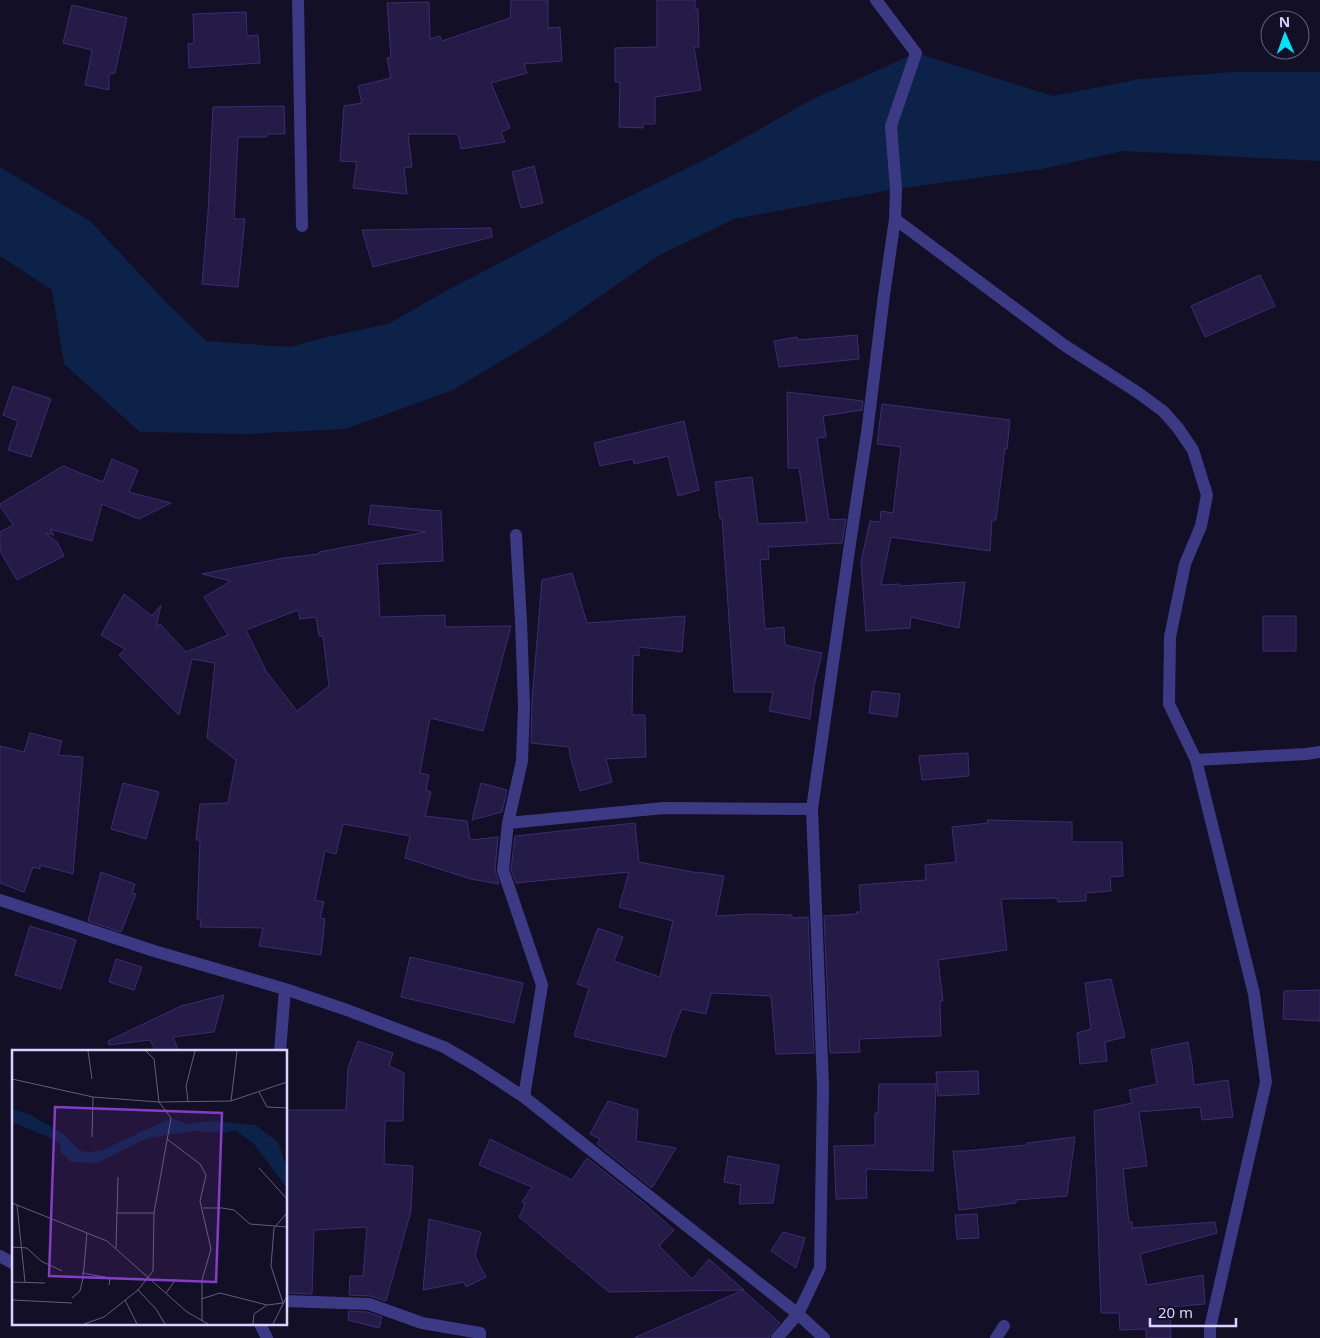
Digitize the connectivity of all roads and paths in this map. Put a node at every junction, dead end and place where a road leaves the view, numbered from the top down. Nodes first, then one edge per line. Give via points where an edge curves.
1 (298, 0) edge
2 (876, 0) edge
3 (895, 219) junction
4 (302, 226) dead end
5 (516, 535) dead end
6 (1320, 752) edge
7 (1196, 760) junction
8 (812, 808) junction
9 (508, 823) junction
10 (0, 900) edge
11 (285, 989) junction
12 (280, 1050) edge
13 (524, 1097) junction
14 (0, 1256) edge
15 (12, 1263) edge
16 (288, 1301) edge
17 (798, 1314) junction
18 (261, 1326) edge
19 (1004, 1326) dead end
20 (267, 1338) edge
21 (480, 1338) edge
22 (777, 1338) edge
23 (824, 1338) edge
24 (996, 1338) edge
25 (1210, 1338) edge

1 - 4 street
2 - 3 street via 916,53 890,126 896,189
3 - 7 street via 1064,345 1138,392 1162,411 1193,450 1207,495 1201,526 1185,564 1170,638 1169,704
3 - 8 street via 868,433
5 - 9 street via 524,706 522,762
6 - 7 street
7 - 25 street via 1254,994 1266,1082
8 - 9 street via 664,808
8 - 17 street via 823,1086 820,1268
9 - 13 street via 503,870 542,985
10 - 11 street via 154,951
11 - 12 street
11 - 13 street via 444,1047
13 - 17 street
14 - 15 street
16 - 21 street via 369,1304 422,1323 480,1333
17 - 22 street
17 - 23 street
18 - 20 street
19 - 24 street

